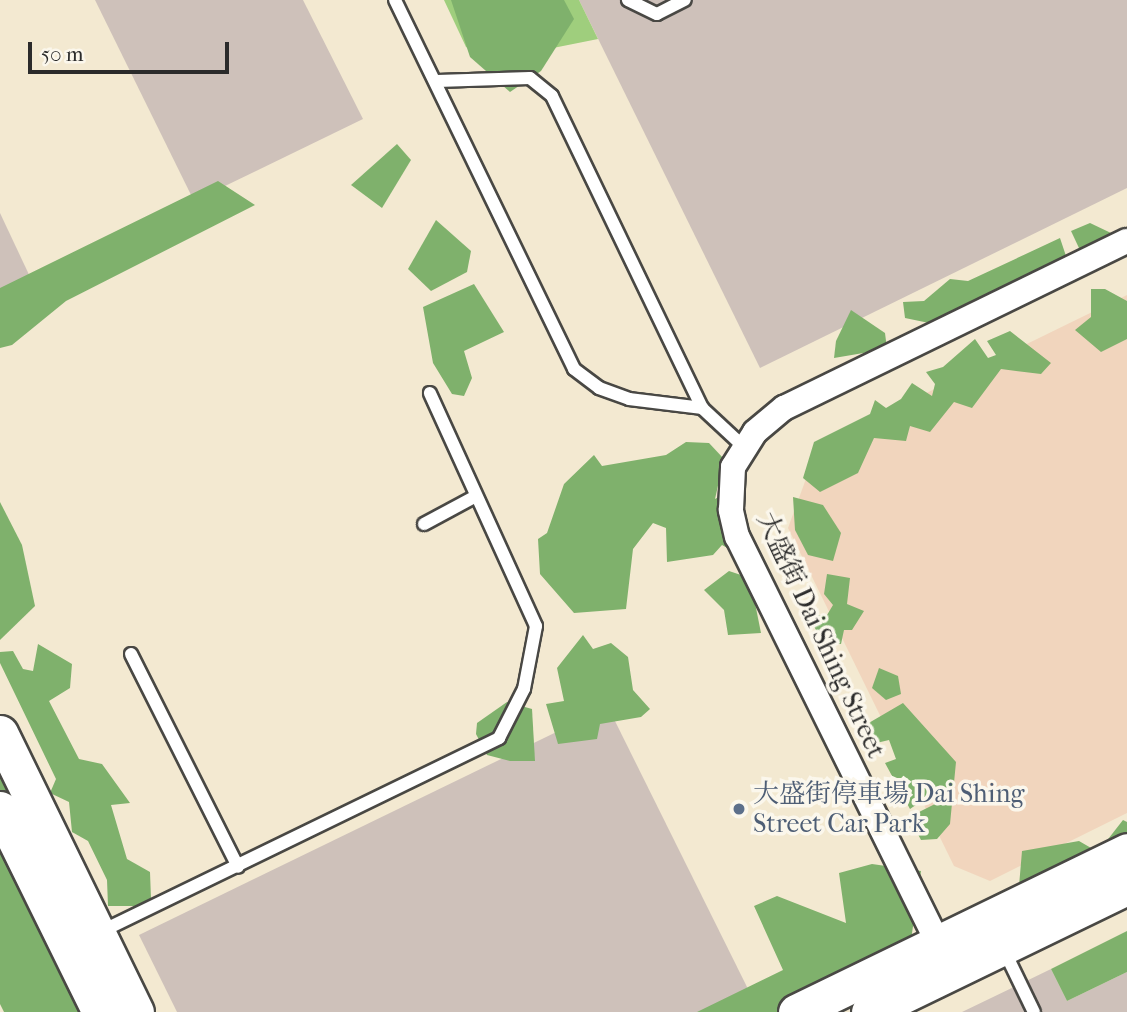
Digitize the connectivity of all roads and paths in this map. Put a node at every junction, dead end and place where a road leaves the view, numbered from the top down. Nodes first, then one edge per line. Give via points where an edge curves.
1 (395, 0) edge
2 (628, 0) edge
3 (685, 0) edge
4 (437, 81) junction
5 (1127, 241) edge
6 (430, 393) dead end
7 (702, 408) junction
8 (744, 447) junction
9 (477, 496) junction
10 (424, 524) dead end
11 (131, 654) dead end
12 (0, 733) edge
13 (4, 827) edge
14 (1127, 851) edge
15 (238, 867) junction
16 (1127, 887) edge
17 (98, 933) junction
18 (1003, 947) junction
19 (945, 957) junction
20 (100, 1012) edge
21 (136, 1012) edge
22 (796, 1012) edge
23 (870, 1012) edge
24 (1034, 1012) edge

1 - 4 lane
2 - 3 lane via 656,14
4 - 7 lane via 574,369 599,388 629,399
4 - 7 lane via 530,78 552,96
5 - 8 street, 大盛街 Dai Shing Street via 784,408
6 - 9 lane
7 - 8 lane
8 - 19 street, 大盛街 Dai Shing Street via 733,467 731,489 737,537
9 - 10 lane
9 - 15 lane via 536,626 524,689 499,738
11 - 15 lane
12 - 17 street
13 - 20 street
14 - 19 street
15 - 17 lane
16 - 18 street
17 - 21 street
18 - 19 street
18 - 24 lane
19 - 22 street
19 - 23 street

